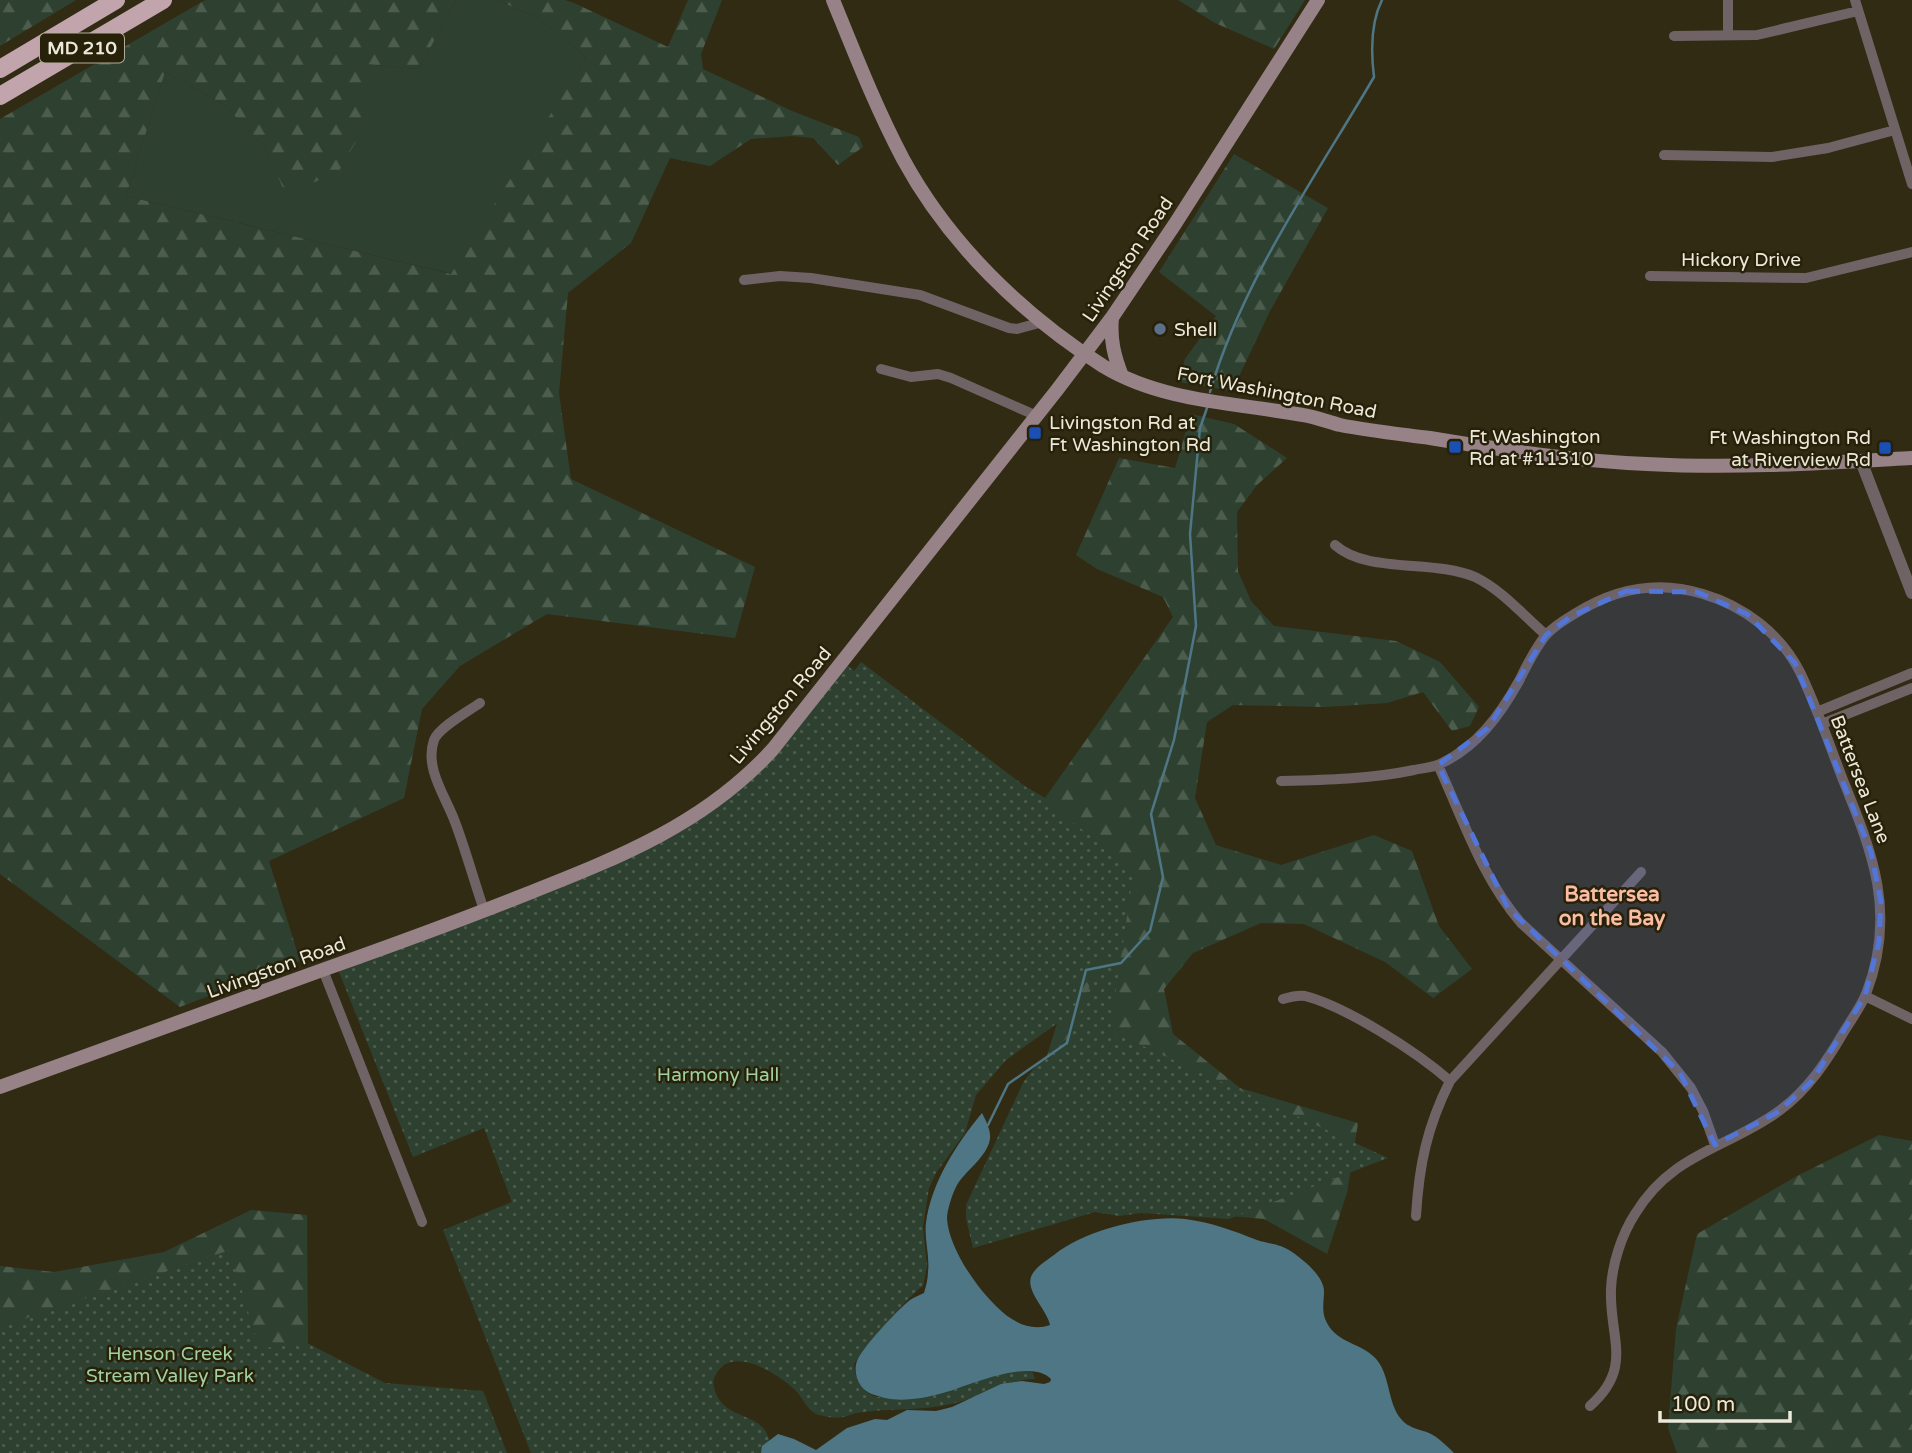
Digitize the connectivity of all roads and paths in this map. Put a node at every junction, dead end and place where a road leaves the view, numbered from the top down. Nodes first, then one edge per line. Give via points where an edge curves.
1 (116, 0) edge
2 (163, 0) edge
3 (833, 0) edge
4 (1318, 0) edge
5 (1728, 0) edge
6 (1856, 6) edge
7 (1728, 35) junction
8 (1674, 36) dead end
9 (0, 69) edge
10 (0, 96) edge
11 (1895, 130) junction
12 (1664, 155) dead end
13 (1912, 184) edge
14 (1912, 252) edge
15 (1650, 276) dead end
16 (744, 281) dead end
17 (1113, 316) junction
18 (1043, 322) junction
19 (1085, 353) junction
20 (881, 369) dead end
21 (1122, 376) junction
22 (1037, 416) junction
23 (1912, 458) edge
24 (1861, 461) junction
25 (1335, 545) dead end
26 (1912, 593) edge
27 (1546, 635) junction
28 (1912, 673) edge
29 (1912, 688) edge
30 (480, 703) dead end
31 (1817, 712) junction
32 (1822, 724) junction
33 (1438, 765) junction
34 (1282, 781) dead end
35 (1640, 872) dead end
36 (484, 911) junction
37 (1560, 958) junction
38 (323, 970) junction
39 (1865, 996) junction
40 (1283, 999) dead end
41 (1912, 1019) edge
42 (1450, 1081) junction
43 (0, 1087) edge
44 (1715, 1145) junction
45 (1416, 1216) dead end
46 (422, 1222) dead end
47 (1590, 1406) dead end

1 - 9 highway, MD 210
2 - 10 highway, MD 210
3 - 18 main road, Fort Washington Road via 876,104 930,203 973,257
4 - 17 main road, Livingston Road
5 - 7 street
6 - 7 street via 1757,35
6 - 11 street
7 - 8 street
11 - 12 street via 1772,157
11 - 13 street
14 - 15 street, Hickory Drive via 1805,278
16 - 18 street via 811,278 920,295 1009,328
17 - 19 main road, Livingston Road
17 - 21 main road via 1114,357
18 - 19 main road, Fort Washington Road
19 - 21 main road, Fort Washington Road
19 - 22 main road, Livingston Road
20 - 22 street via 911,377 938,374
21 - 24 main road, Fort Washington Road via 1183,395 1546,456 1699,467
22 - 36 main road, Livingston Road via 773,749 744,779 659,836
23 - 24 main road, Fort Washington Road
24 - 26 street
25 - 27 street via 1360,559 1476,578
27 - 31 street, Battersea Lane via 1614,593 1664,587 1697,592 1727,602 1773,635 1795,663
27 - 33 street, Battersea Lane via 1488,728
28 - 31 street
29 - 32 street
30 - 36 street via 438,732 432,752 434,771
31 - 32 street, Battersea Lane
32 - 39 street, Battersea Lane via 1878,878 1880,933
33 - 34 street, Battersea Lane via 1376,776
33 - 37 street via 1495,887 1521,923
35 - 37 street
36 - 38 main road, Livingston Road
37 - 42 street
37 - 44 street via 1680,1073 1697,1099
38 - 43 main road, Livingston Road
38 - 46 street
39 - 41 street
39 - 44 street, Battersea Lane via 1828,1060 1800,1093 1759,1124
40 - 42 street via 1304,996 1358,1020
42 - 45 street via 1425,1145
44 - 47 street, Battersea Lane via 1663,1178 1628,1227 1611,1288 1614,1376

